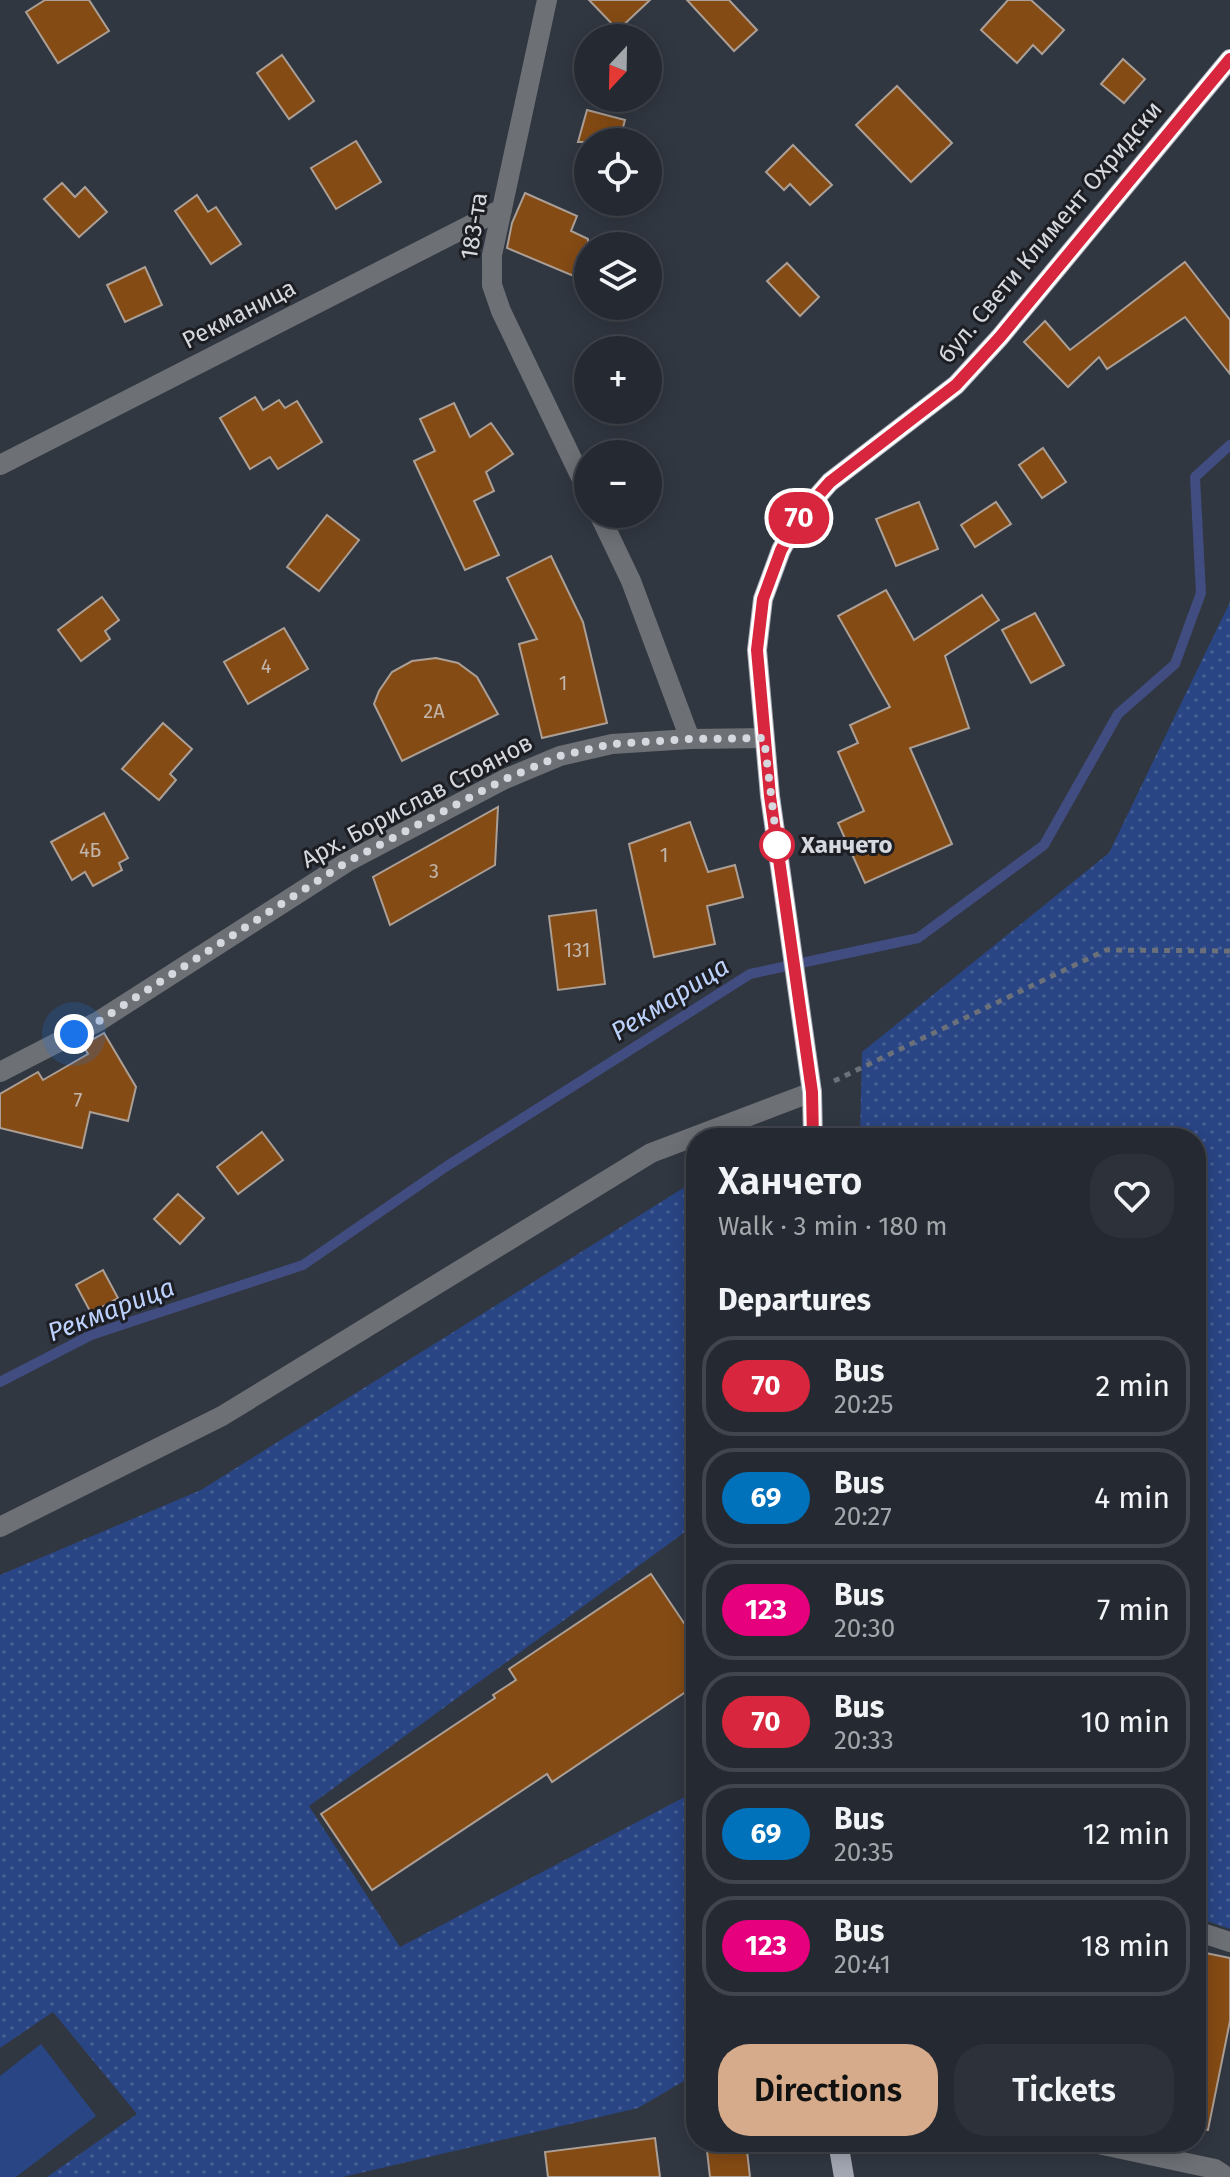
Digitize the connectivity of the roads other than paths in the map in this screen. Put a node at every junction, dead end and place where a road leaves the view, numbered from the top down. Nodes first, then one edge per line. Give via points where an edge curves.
1 (547, 0) edge
2 (1230, 59) edge
3 (502, 209) junction
4 (574, 463) edge
5 (0, 465) edge
6 (606, 528) edge
7 (764, 738) junction
8 (690, 739) junction
9 (0, 1072) edge
10 (812, 1092) junction
11 (717, 1128) edge
12 (813, 1128) edge
13 (686, 1140) edge
14 (0, 1527) edge
15 (1206, 1934) edge
16 (1230, 1942) edge
17 (840, 2152) edge
18 (1136, 2152) edge
19 (844, 2177) edge
20 (1227, 2177) edge

1 - 3 street, 183-та
2 - 7 main road, бул. Свети Климент Охридски via 965,375 830,482 800,516 763,599 757,650
3 - 4 street, 183-та via 492,285
3 - 5 street, Рекманица
6 - 8 street
7 - 8 street, Арх. Борислав Стоянов
7 - 10 main road, бул. Свети Климент Охридски
8 - 9 street, Арх. Борислав Стоянов via 612,744 560,756 505,779 347,862 99,1021
10 - 11 street
10 - 12 main road, бул. Свети Климент Охридски
13 - 14 street via 651,1153 222,1416
15 - 16 street
17 - 19 main road
18 - 20 street via 1215,2169

